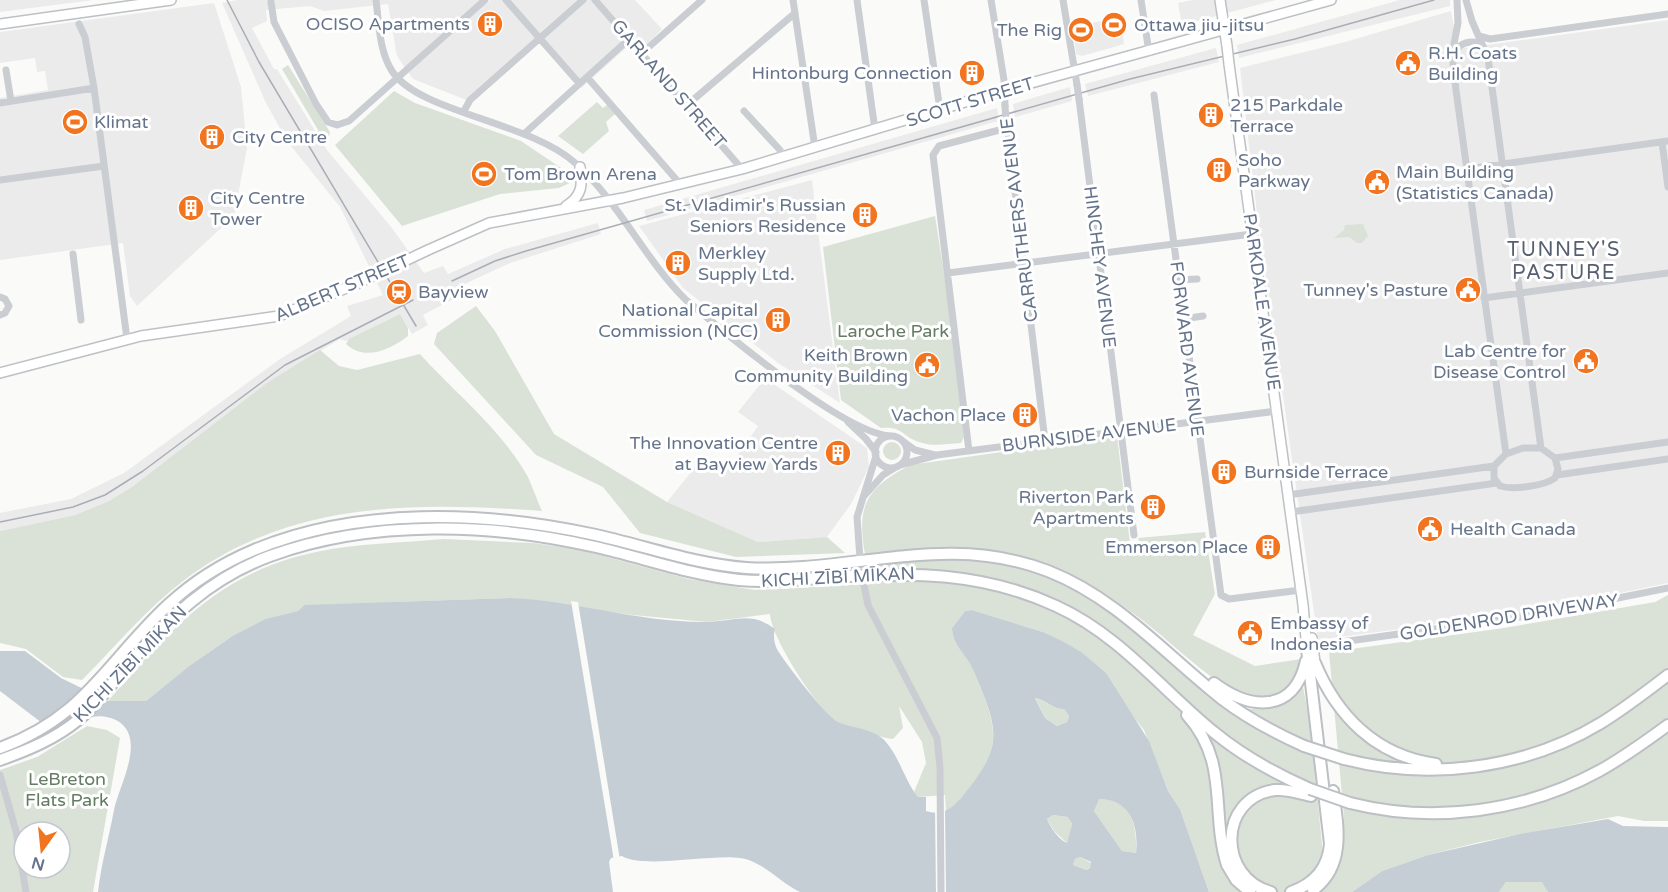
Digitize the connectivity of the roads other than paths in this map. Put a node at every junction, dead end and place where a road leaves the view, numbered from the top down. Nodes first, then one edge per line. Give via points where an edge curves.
1 (171, 0) edge
2 (376, 0) edge
3 (485, 0) edge
4 (506, 0) edge
5 (583, 0) edge
6 (595, 0) edge
7 (702, 0) edge
8 (792, 0) edge
9 (857, 0) edge
10 (924, 0) edge
11 (991, 0) edge
12 (1063, 0) edge
13 (1141, 0) edge
14 (1220, 0) edge
15 (1331, 0) edge
16 (1466, 1) edge
17 (271, 2) dead end
18 (1457, 2) edge
19 (795, 14) junction
20 (1668, 14) edge
21 (0, 24) edge
22 (79, 24) dead end
23 (1224, 31) junction
24 (1479, 36) junction
25 (540, 39) junction
26 (629, 39) junction
27 (1485, 48) junction
28 (1149, 52) junction
29 (642, 53) junction
30 (1452, 54) junction
31 (6, 70) dead end
32 (1074, 71) junction
33 (396, 77) junction
34 (587, 77) junction
35 (579, 83) junction
36 (94, 88) junction
37 (1004, 91) junction
38 (1154, 95) dead end
39 (12, 101) junction
40 (0, 103) edge
41 (687, 105) junction
42 (940, 110) junction
43 (464, 111) junction
44 (744, 111) dead end
45 (1007, 128) junction
46 (875, 130) junction
47 (525, 133) junction
48 (1665, 142) edge
49 (815, 148) junction
50 (782, 158) junction
51 (1502, 164) junction
52 (104, 166) junction
53 (580, 167) junction
54 (742, 169) junction
55 (1467, 169) junction
56 (0, 180) edge
57 (681, 185) junction
58 (1668, 187) edge
59 (608, 201) junction
60 (558, 210) junction
61 (1252, 234) junction
62 (1173, 244) junction
63 (73, 254) dead end
64 (1098, 254) junction
65 (1024, 264) junction
66 (948, 273) junction
67 (1668, 273) edge
68 (1197, 279) dead end
69 (1178, 280) junction
70 (1520, 293) junction
71 (0, 297) edge
72 (1485, 298) junction
73 (0, 315) edge
74 (1203, 316) dead end
75 (1183, 319) junction
76 (81, 320) dead end
77 (127, 339) junction
78 (0, 373) edge
79 (1277, 411) junction
80 (839, 414) junction
81 (1196, 422) junction
82 (1120, 431) junction
83 (890, 436) junction
84 (1045, 441) junction
85 (904, 442) junction
86 (1668, 442) edge
87 (1541, 448) junction
88 (969, 451) junction
89 (876, 454) junction
90 (1506, 454) junction
91 (937, 455) junction
92 (1556, 458) junction
93 (1668, 459) edge
94 (899, 466) junction
95 (1494, 466) junction
96 (1557, 475) junction
97 (1497, 483) junction
98 (1288, 495) junction
99 (862, 498) junction
100 (1291, 512) junction
101 (1134, 535) dead end
102 (860, 559) junction
103 (862, 575) junction
104 (1668, 588) edge
105 (1301, 590) junction
106 (1146, 632) junction
107 (1310, 648) junction
108 (1136, 660) junction
109 (1315, 663) junction
110 (1668, 675) edge
111 (1668, 725) edge
112 (0, 748) edge
113 (0, 760) edge
114 (1466, 768) junction
115 (0, 775) edge
116 (1310, 793) junction
117 (26, 892) edge
118 (941, 892) edge
119 (1250, 892) edge
120 (1271, 892) edge
121 (1291, 892) edge
122 (1310, 892) edge

1 - 21 main road
2 - 33 street via 384,51
3 - 33 street
4 - 25 street
5 - 25 street
6 - 26 street, GARLAND STREET
7 - 29 street
8 - 19 street
9 - 46 street
10 - 42 street
11 - 37 street, CARRUTHERS AVENUE
12 - 32 street, HINCHEY AVENUE
13 - 28 street
14 - 23 main road, PARKDALE AVENUE
15 - 23 main road, SCOTT STREET
16 - 24 street
17 - 33 street via 274,22 286,48 331,124 346,123
18 - 30 street via 1459,18
19 - 41 street
19 - 49 street
20 - 24 street via 1490,39
22 - 36 street
23 - 28 main road, SCOTT STREET
23 - 61 main road, PARKDALE AVENUE, bridge
24 - 27 street
25 - 35 street
25 - 43 street via 470,100
26 - 29 street, GARLAND STREET
26 - 34 street
27 - 30 street via 1468,42
27 - 51 street
28 - 32 main road, SCOTT STREET
29 - 41 street, GARLAND STREET
30 - 55 street
31 - 39 street
32 - 37 main road, SCOTT STREET
32 - 64 street, HINCHEY AVENUE, bridge
33 - 43 street via 415,93
34 - 35 street
34 - 57 street
35 - 47 street
36 - 39 street
36 - 52 street
37 - 42 main road, SCOTT STREET
37 - 45 street, CARRUTHERS AVENUE, bridge
38 - 62 street, FORWARD AVENUE
39 - 40 street
41 - 54 street, GARLAND STREET
42 - 46 main road, SCOTT STREET
43 - 47 street
44 - 50 street via 780,150
45 - 65 street, CARRUTHERS AVENUE
45 - 66 street via 934,149
46 - 49 main road, SCOTT STREET
47 - 53 street via 554,147
48 - 51 street
48 - 58 street
49 - 50 main road, SCOTT STREET
50 - 54 main road, SCOTT STREET
51 - 55 street
51 - 70 street
52 - 56 street
52 - 77 street
53 - 59 street
53 - 60 main road via 579,194
54 - 57 main road, SCOTT STREET
55 - 72 street
57 - 59 main road, SCOTT STREET
59 - 60 main road, ALBERT STREET
59 - 80 street via 686,300 779,374
60 - 77 main road, ALBERT STREET, bridge via 489,224 304,308 271,318
61 - 62 street
61 - 79 main road, PARKDALE AVENUE
62 - 64 street
62 - 69 street, FORWARD AVENUE
63 - 76 street
64 - 65 street
64 - 82 street, HINCHEY AVENUE
65 - 66 street
65 - 84 street, CARRUTHERS AVENUE
66 - 88 street
67 - 70 street
68 - 69 street
69 - 75 street, FORWARD AVENUE
70 - 72 street
70 - 87 street
71 - 73 street via 9,306
72 - 90 street
74 - 75 street
75 - 81 street, FORWARD AVENUE
77 - 78 main road, ALBERT STREET
79 - 81 street, BURNSIDE AVENUE
79 - 98 main road, PARKDALE AVENUE
80 - 83 street via 875,434
80 - 89 street
81 - 82 street, BURNSIDE AVENUE
81 - 105 street, FORWARD AVENUE via 1223,597
82 - 84 street, BURNSIDE AVENUE
82 - 101 street, HINCHEY AVENUE
83 - 85 street
83 - 89 street via 879,443
84 - 88 street, BURNSIDE AVENUE
85 - 91 street, BURNSIDE AVENUE via 915,450
85 - 94 street via 907,453
86 - 92 street
87 - 90 street via 1523,448
87 - 92 street
88 - 91 street, BURNSIDE AVENUE
89 - 94 street via 884,466
89 - 99 street
90 - 95 street
91 - 94 street, BURNSIDE AVENUE
92 - 96 street
93 - 96 street
94 - 99 street via 883,475
95 - 97 street
95 - 98 street
96 - 97 street via 1549,482 1509,487
97 - 100 street
98 - 100 main road, PARKDALE AVENUE
99 - 102 street via 856,522
100 - 105 main road, PARKDALE AVENUE
102 - 103 highway
102 - 106 highway, KICHI ZĪBĪ MĪKAN via 949,552 1013,560 1045,569 1086,589
102 - 112 highway, KICHI ZĪBĪ MĪKAN via 788,567 732,567 588,533 478,519 424,519 339,527 291,537 224,564 192,584 68,712
103 - 108 highway, KICHI ZĪBĪ MĪKAN via 946,575 1012,588 1083,620
103 - 113 highway, KICHI ZĪBĪ MĪKAN via 740,580 587,545 493,531 430,530 345,538 270,556 209,586 179,609 79,720 57,735
103 - 118 street via 871,611 939,745
104 - 107 street, GOLDENROD DRIVEWAY via 1534,615
105 - 107 main road, PARKDALE AVENUE
106 - 107 highway via 1224,691 1254,703 1274,702 1294,688
106 - 114 highway, KICHI ZĪBĪ MĪKAN, bridge via 1232,706 1304,746 1344,759 1409,769
107 - 109 main road, PARKDALE AVENUE
107 - 121 highway via 1330,844 1321,872 1310,883
108 - 116 highway, KICHI ZĪBĪ MĪKAN via 1227,742
108 - 119 highway via 1193,722 1206,743 1217,775 1224,855 1236,880
109 - 114 highway via 1339,709 1371,739 1412,759
109 - 122 highway via 1338,840 1330,871
110 - 114 highway, KICHI ZĪBĪ MĪKAN via 1619,711 1571,739 1522,757
111 - 116 highway, KICHI ZĪBĪ MĪKAN, bridge via 1598,772 1518,803 1449,813 1388,811
115 - 117 street via 16,831
116 - 120 highway via 1266,792 1247,803 1232,825 1231,848 1239,871 1253,885

